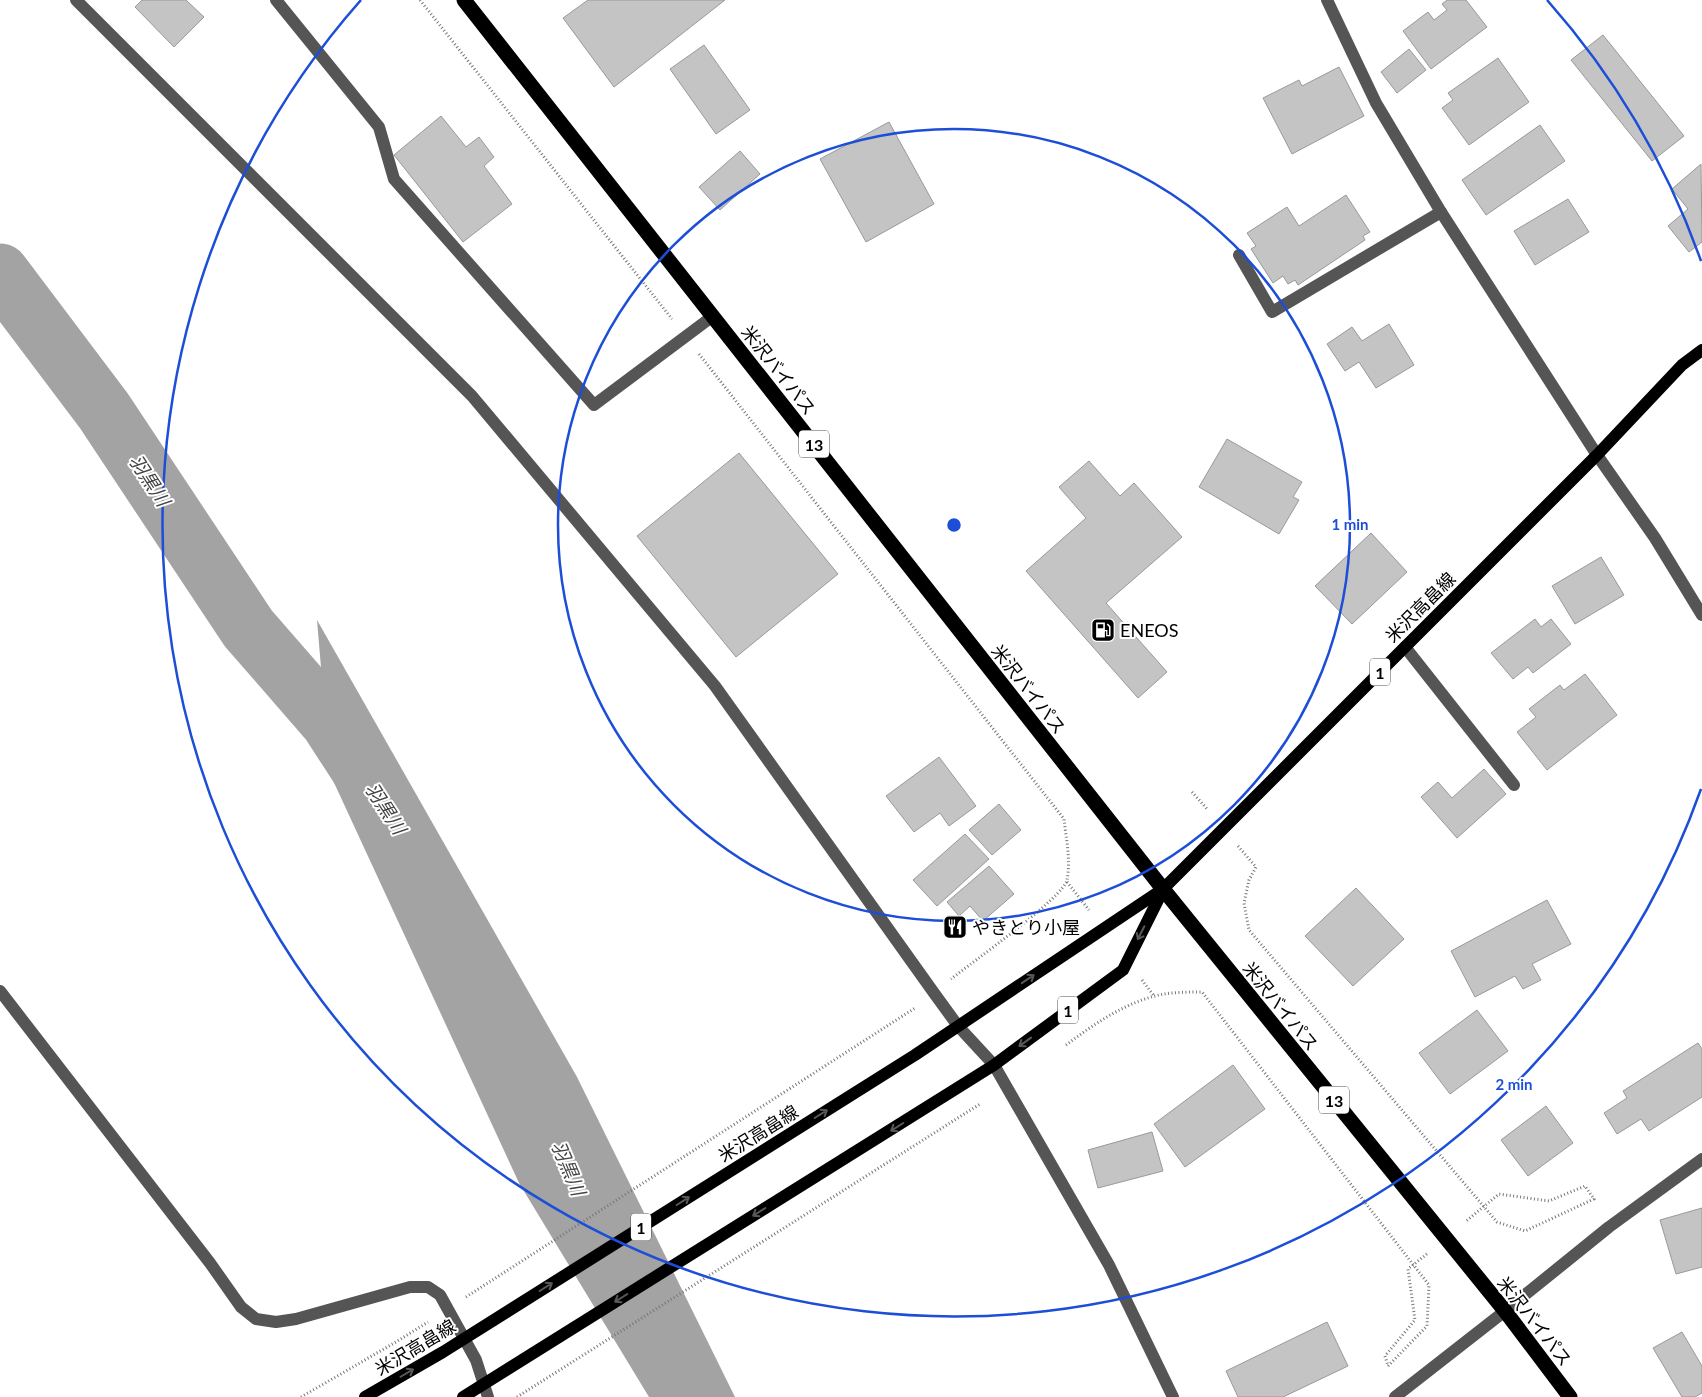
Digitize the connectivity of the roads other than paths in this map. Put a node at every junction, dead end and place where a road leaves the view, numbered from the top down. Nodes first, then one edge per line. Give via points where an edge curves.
1 (76, 0) edge
2 (276, 0) edge
3 (464, 0) edge
4 (1327, 0) edge
5 (1441, 212) junction
6 (1239, 255) dead end
7 (713, 316) junction
8 (1702, 350) edge
9 (1597, 455) junction
10 (1702, 615) edge
11 (1405, 647) junction
12 (1514, 785) dead end
13 (1163, 889) junction
14 (0, 991) edge
15 (958, 1026) junction
16 (994, 1065) junction
17 (1702, 1159) edge
18 (1505, 1312) junction
19 (365, 1397) edge
20 (462, 1397) edge
21 (488, 1397) edge
22 (1173, 1397) edge
23 (1395, 1397) edge
24 (1570, 1397) edge

1 - 15 street via 472,396 715,686
2 - 7 street via 379,127 394,179 594,405
3 - 7 highway, 米沢バイパス / 13
4 - 5 street via 1376,103
5 - 6 street via 1272,312
5 - 9 street
7 - 13 highway, 米沢バイパス / 13
8 - 9 main road, 米沢高畠線 / 1 via 1682,365
9 - 10 street via 1655,538
9 - 11 main road, 米沢高畠線 / 1
11 - 12 street
11 - 13 main road, 米沢高畠線 / 1
15 -> 13 main road, 米沢高畠線 / 1
13 -> 16 main road, 米沢高畠線 / 1 via 1122,970
13 - 18 highway, 米沢バイパス / 13
14 - 21 street via 241,1307 256,1319 276,1322 410,1286 428,1287 440,1295 476,1360
15 - 16 street
19 -> 15 main road, 米沢高畠線 / 1 via 451,1347
16 -> 20 main road, 米沢高畠線 / 1
16 - 22 street via 1109,1265
17 - 18 street via 1609,1227
18 - 23 street
18 - 24 highway, 米沢バイパス / 13

